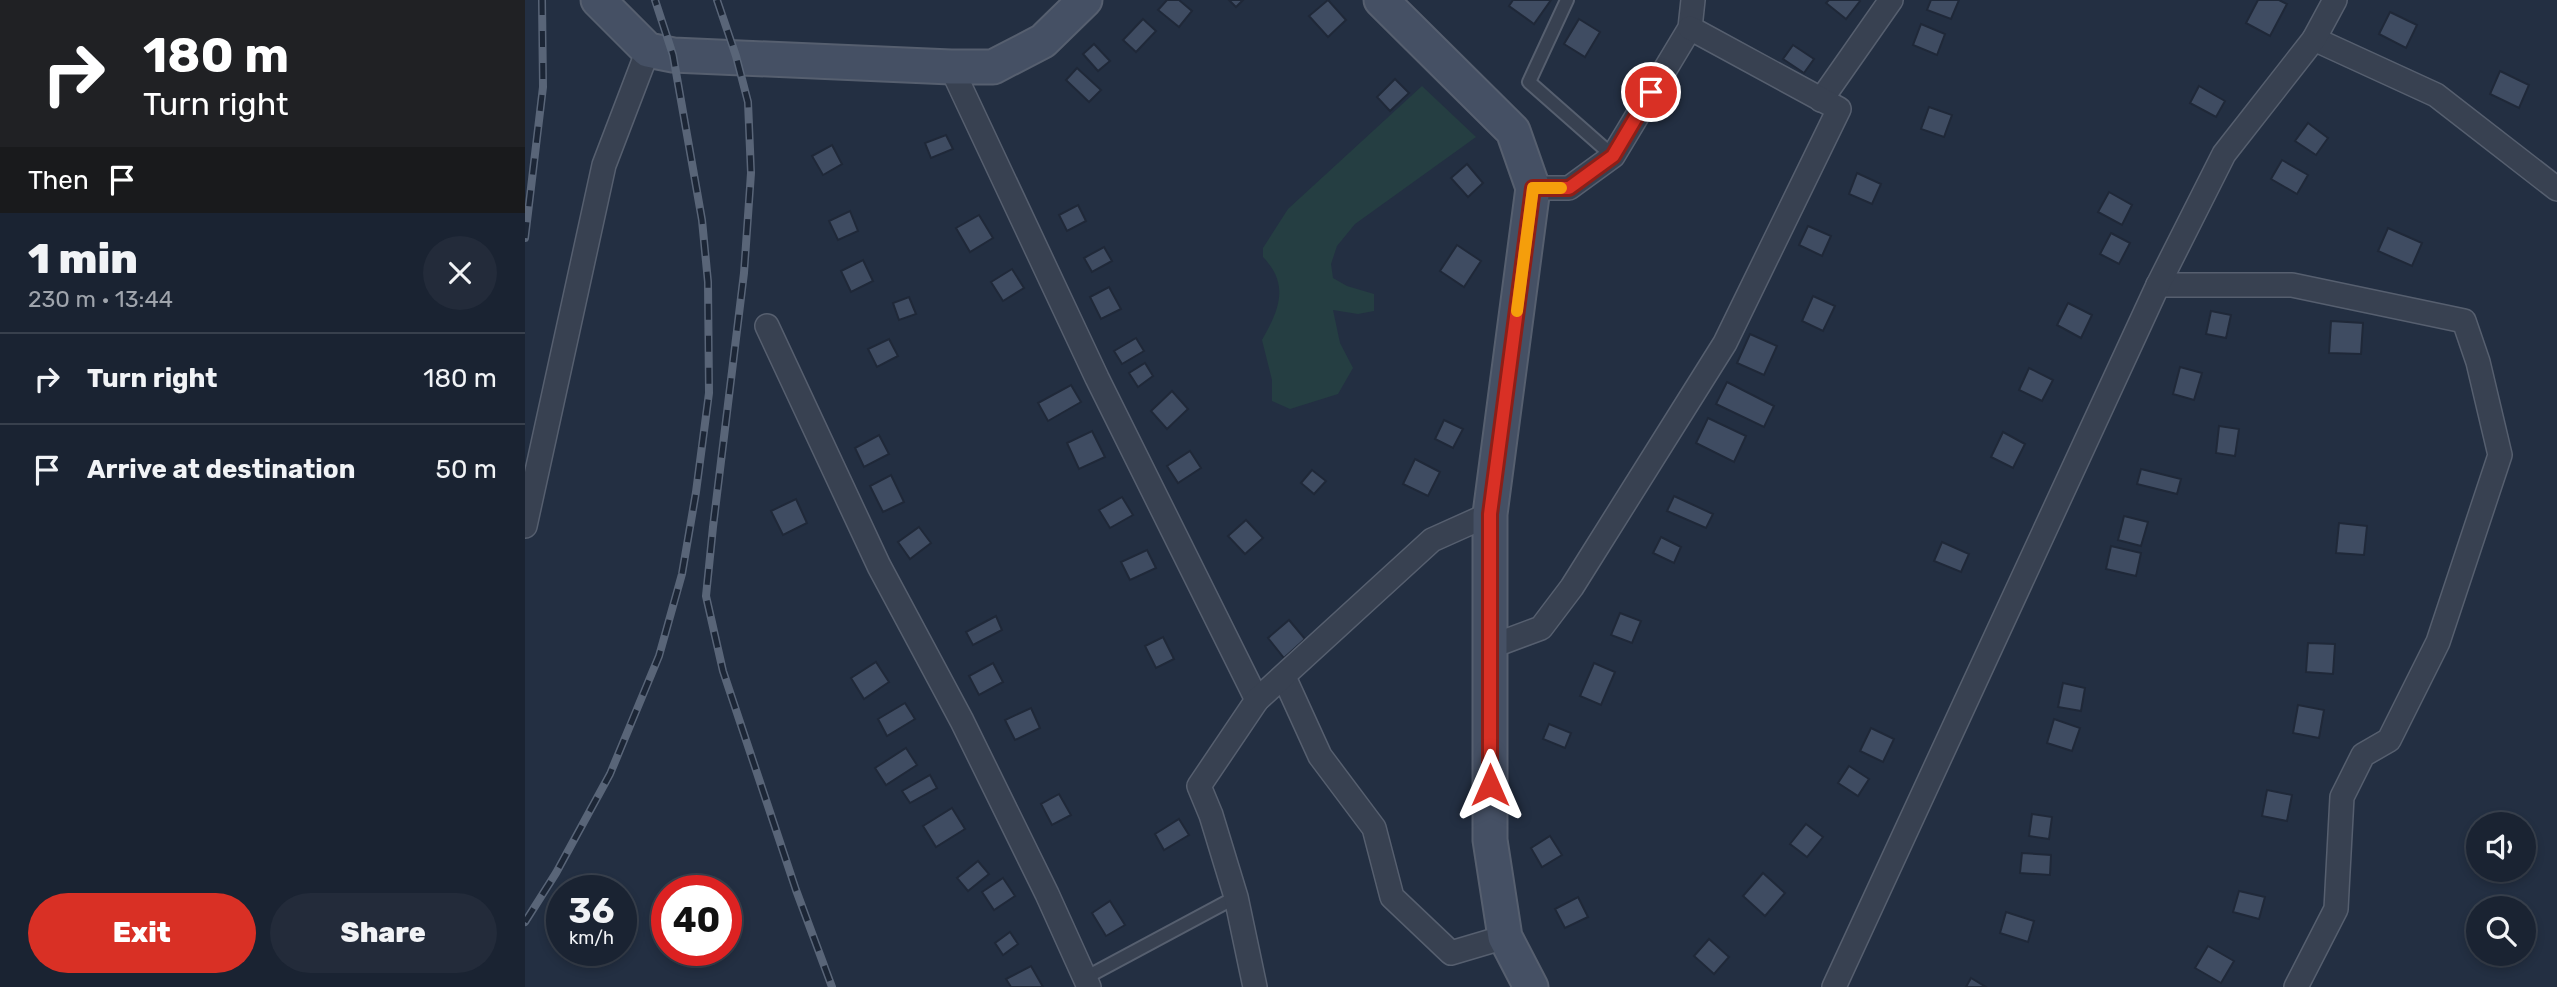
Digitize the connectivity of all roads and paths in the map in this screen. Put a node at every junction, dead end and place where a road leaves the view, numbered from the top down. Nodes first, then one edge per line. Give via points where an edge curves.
1 (598, 0) edge
2 (1086, 0) edge
3 (1381, 0) edge
4 (1567, 0) edge
5 (1693, 0) edge
6 (1891, 0) edge
7 (2335, 0) edge
8 (1690, 28) junction
9 (2314, 39) junction
10 (648, 50) junction
11 (951, 67) junction
12 (1821, 100) junction
13 (1613, 156) junction
14 (1533, 188) junction
15 (2557, 189) edge
16 (2158, 285) junction
17 (767, 327) dead end
18 (1490, 514) junction
19 (525, 526) edge
20 (1490, 647) junction
21 (1284, 677) junction
22 (1257, 700) junction
23 (1236, 897) junction
24 (1505, 937) junction
25 (1087, 983) edge
26 (1255, 987) edge
27 (1531, 987) edge
28 (1834, 987) edge
29 (2296, 987) edge

1 - 10 street
2 - 11 street via 1043,41 993,67
3 - 14 street via 1513,131
4 - 13 lane via 1529,82
5 - 8 street
6 - 12 street
7 - 9 street
8 - 12 street
8 - 13 street
9 - 15 street via 2436,95
9 - 16 street via 2224,154
10 - 11 street via 673,55
10 - 19 street via 604,165
11 - 22 street via 1097,378
12 - 20 street via 1839,108 1725,342 1572,587 1541,628
13 - 14 street via 1569,188
14 - 18 street
16 - 28 street
16 - 29 street via 2293,285 2464,321 2500,455 2438,642 2389,740 2363,755 2342,797 2336,909
17 - 25 street via 879,566 962,721
18 - 20 street
18 - 21 street via 1432,540
20 - 24 street via 1490,840
21 - 22 street
21 - 24 street via 1320,756 1374,828 1392,897 1451,953
22 - 23 street via 1199,786
23 - 25 lane
23 - 26 street
24 - 27 street

